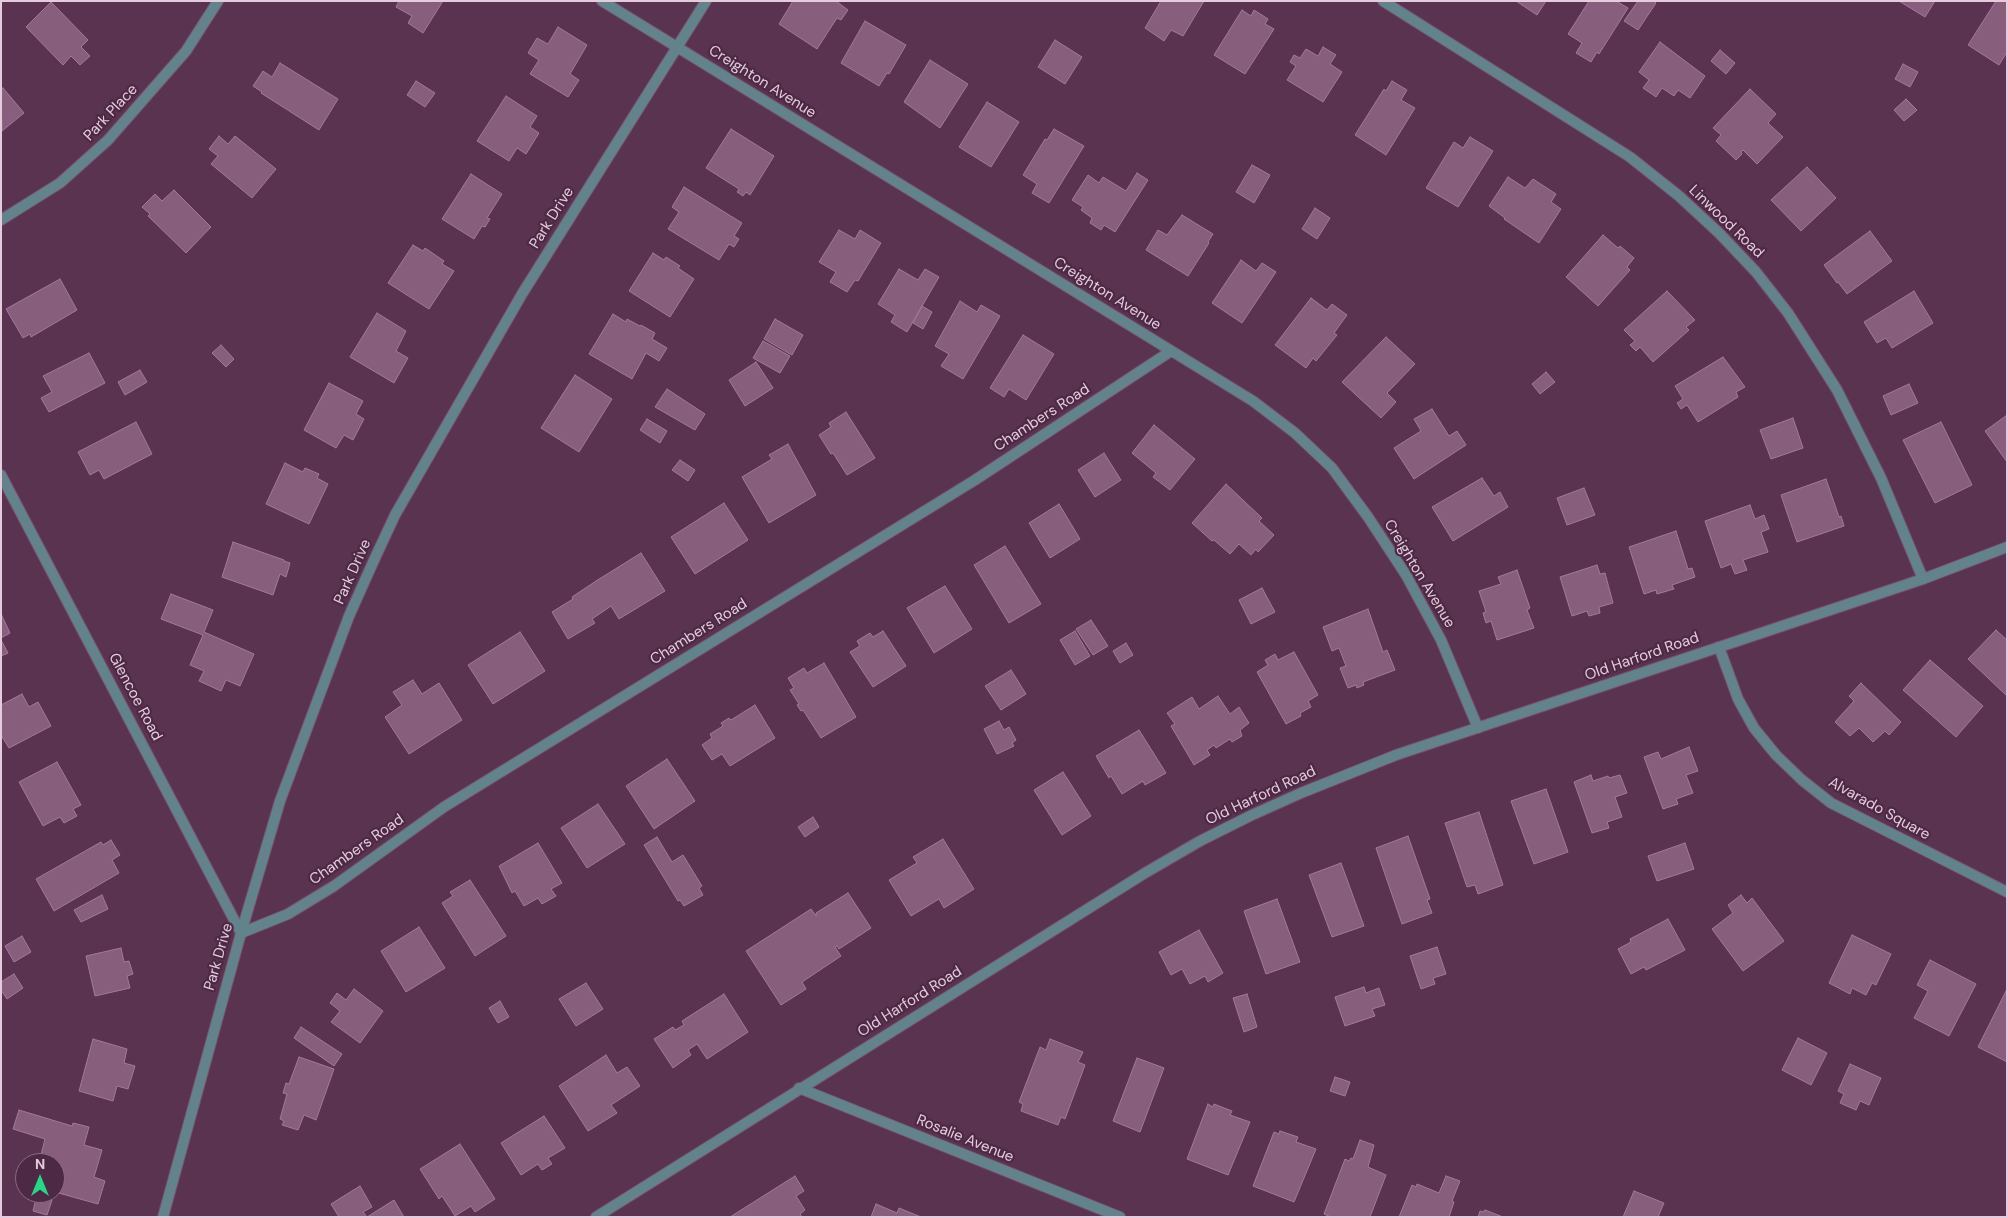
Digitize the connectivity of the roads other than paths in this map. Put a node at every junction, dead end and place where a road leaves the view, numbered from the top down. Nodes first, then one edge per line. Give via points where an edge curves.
1 (218, 1) edge
2 (602, 1) edge
3 (706, 1) edge
4 (1383, 1) edge
5 (676, 46) junction
6 (1, 220) edge
7 (1170, 351) junction
8 (1, 476) edge
9 (2007, 547) edge
10 (1924, 579) junction
11 (1719, 647) junction
12 (1478, 728) junction
13 (2007, 892) edge
14 (241, 933) junction
15 (799, 1088) junction
16 (163, 1217) edge
17 (596, 1217) edge
18 (1120, 1217) edge

1 - 6 street, Park Place via 186,51 108,140 60,183
2 - 5 street, Creighton Avenue
3 - 5 street, Park Drive
4 - 10 street, Linwood Road via 1630,157 1679,196 1756,272 1788,313 1837,390 1881,478
5 - 7 street, Creighton Avenue
5 - 14 street, Park Drive via 522,294 395,515 309,720 280,801
7 - 12 street, Creighton Avenue via 1253,401 1295,433 1332,468 1406,576 1442,640
7 - 14 street, Chambers Road via 975,480 444,808 334,886 288,914
8 - 14 street, Glencoe Road
9 - 10 street, Old Harford Road
10 - 11 street, Old Harford Road
11 - 12 street, Old Harford Road
11 - 13 street, Alvarado Square via 1738,700 1754,728 1802,780 1840,808
12 - 15 street, Old Harford Road via 1353,771 1200,841
14 - 16 street, Park Drive
15 - 17 street, Old Harford Road
15 - 18 street, Rosalie Avenue

